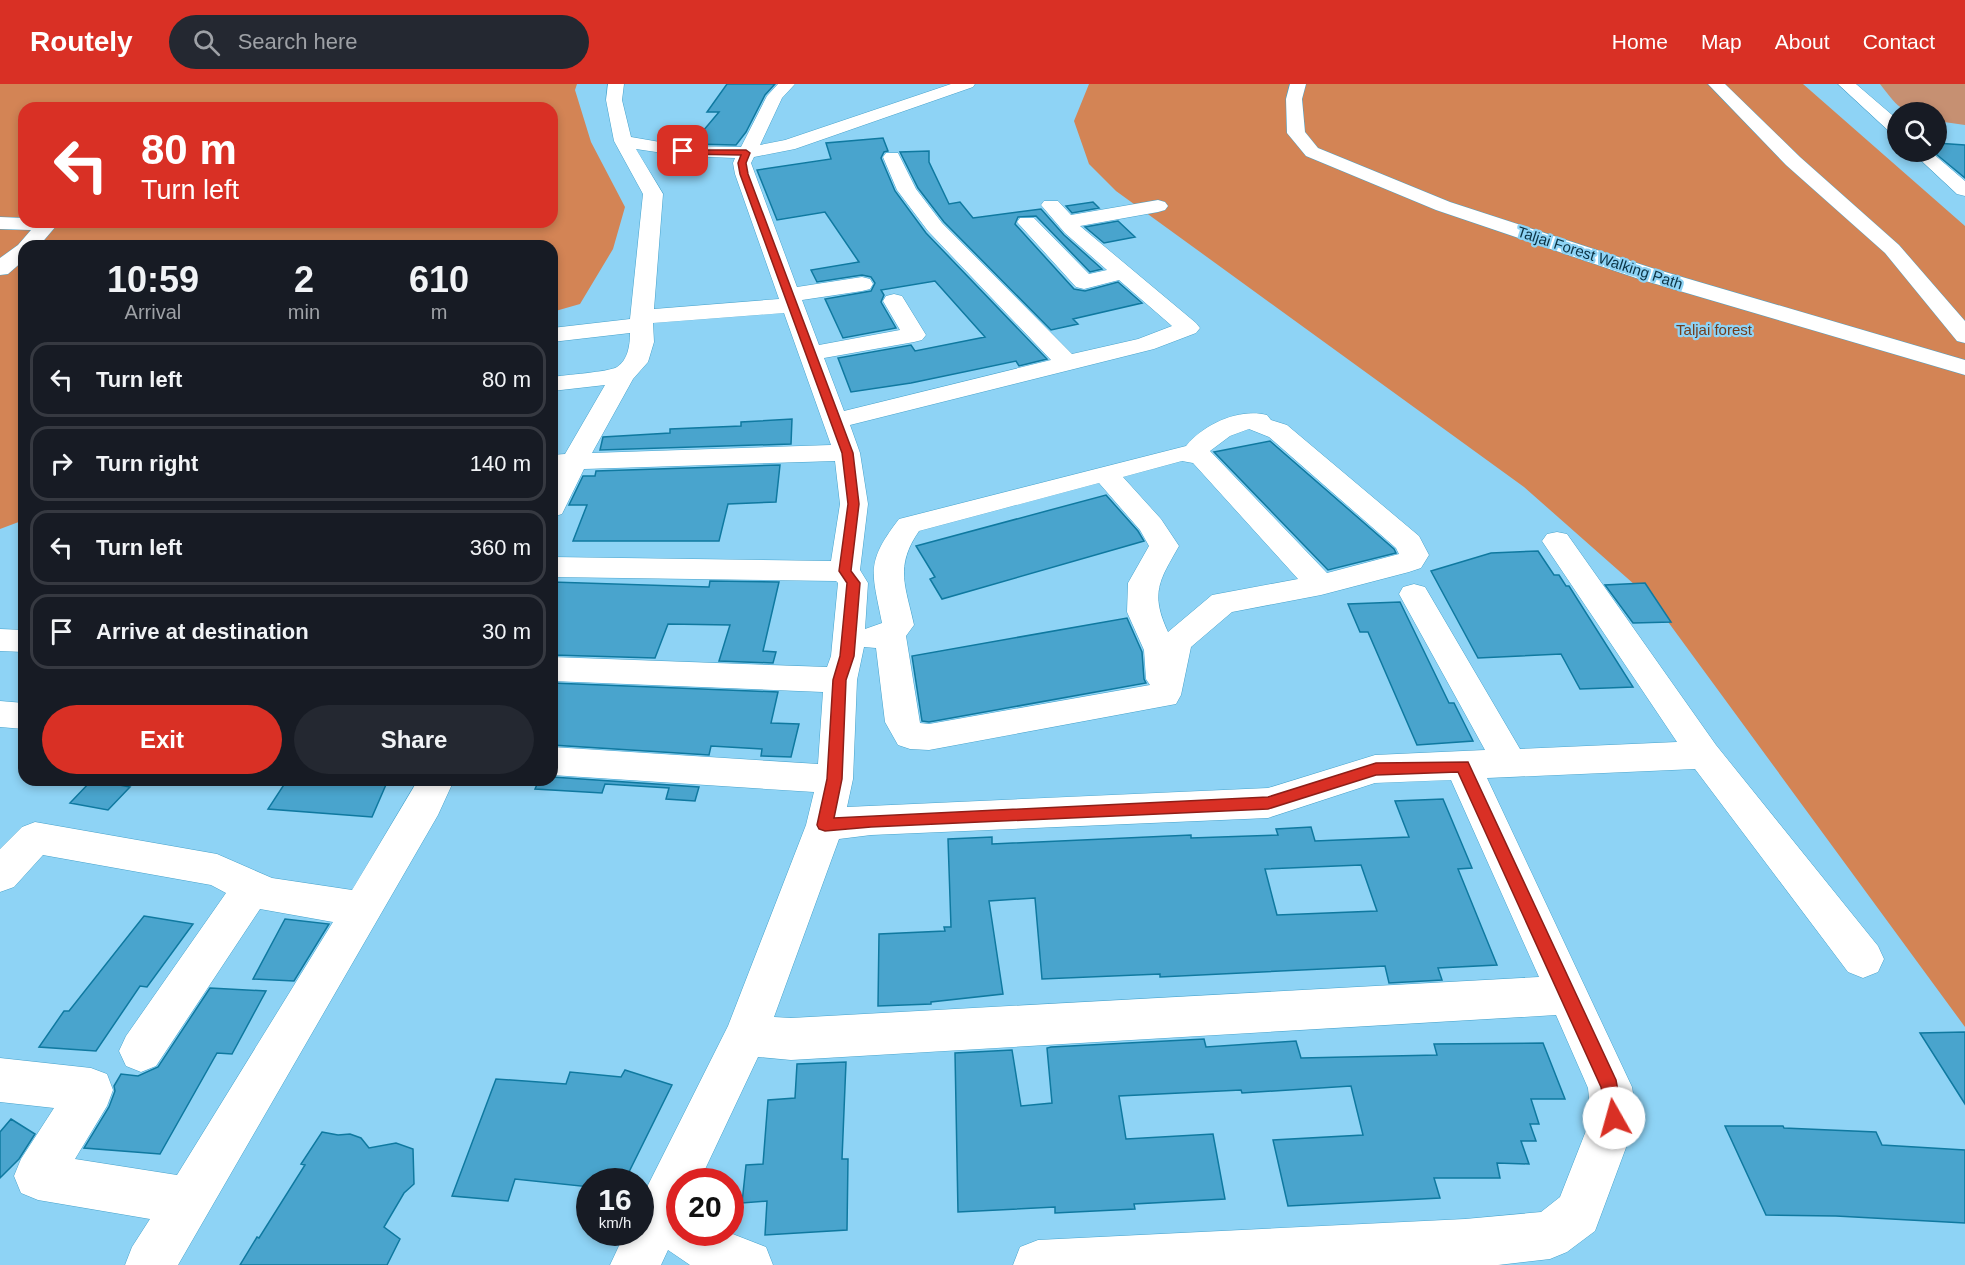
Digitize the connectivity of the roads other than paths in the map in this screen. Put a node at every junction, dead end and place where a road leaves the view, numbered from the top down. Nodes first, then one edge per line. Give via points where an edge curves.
1 (616, 84) edge
2 (787, 84) edge
3 (967, 84) edge
4 (1298, 84) edge
5 (1716, 84) edge
6 (1846, 84) edge
7 (1887, 120) edge
8 (623, 141) junction
9 (746, 153) junction
10 (892, 157) dead end
11 (1930, 162) edge
12 (1959, 194) edge
13 (1051, 205) dead end
14 (1158, 206) dead end
15 (1027, 222) dead end
16 (1066, 222) junction
17 (0, 224) edge
18 (18, 224) edge
19 (44, 228) edge
20 (33, 240) edge
21 (18, 255) edge
22 (0, 269) edge
23 (1125, 272) junction
24 (862, 284) dead end
25 (894, 300) dead end
26 (781, 304) junction
27 (641, 321) junction
28 (558, 334) edge
29 (1965, 336) edge
30 (812, 354) junction
31 (1066, 363) junction
32 (1965, 368) edge
33 (623, 375) junction
34 (558, 383) edge
35 (836, 421) junction
36 (827, 454) junction
37 (1192, 455) junction
38 (563, 461) edge
39 (1105, 473) junction
40 (558, 482) edge
41 (1557, 541) dead end
42 (558, 567) edge
43 (823, 571) junction
44 (1321, 585) junction
45 (1414, 594) dead end
46 (890, 634) junction
47 (0, 640) edge
48 (18, 641) edge
49 (847, 644) junction
50 (558, 669) edge
51 (819, 679) junction
52 (1164, 695) junction
53 (0, 714) edge
54 (18, 716) edge
55 (1704, 755) junction
56 (558, 761) edge
57 (1510, 764) junction
58 (1463, 766) junction
59 (835, 779) junction
60 (433, 786) edge
61 (825, 825) junction
62 (0, 875) edge
63 (252, 888) junction
64 (362, 909) junction
65 (1863, 959) dead end
66 (1568, 995) junction
67 (746, 1035) junction
68 (141, 1051) dead end
69 (0, 1080) edge
70 (696, 1168) edge
71 (188, 1201) junction
72 (666, 1234) edge
73 (705, 1246) edge
74 (1472, 1255) edge
75 (150, 1265) edge
76 (635, 1265) edge
77 (748, 1265) edge
78 (1038, 1265) edge

1 - 8 street via 614,100
2 - 9 street via 775,96
3 - 9 street via 789,145
4 - 32 street, Taljai Forest Walking Path via 1294,99 1296,133 1312,152 1443,206 1624,267
5 - 29 street via 1892,249
6 - 7 street
8 - 9 street via 683,151
8 - 27 street via 653,194
9 - 26 street via 742,163 744,174
10 - 31 street via 907,190 935,227
11 - 12 street
13 - 16 street
14 - 16 street
15 - 23 street via 1083,282
16 - 23 street
17 - 18 street
19 - 20 street
21 - 22 street
23 - 31 street via 1188,328 1146,344
24 - 26 street
25 - 30 street via 914,335
26 - 27 street
26 - 30 street
27 - 28 street
27 - 33 street via 642,342 636,362
30 - 35 street
31 - 35 street
33 - 34 street
33 - 38 street
35 - 36 street
36 - 38 street
36 - 43 street via 854,504
37 - 39 street via 1182,453
37 - 44 street via 1202,457
37 - 44 street via 1215,431 1258,420 1259,424 1278,431 1409,543 1414,555 1410,561
38 - 40 street
39 - 46 street via 909,525 888,559 886,579 898,625
39 - 52 street via 1156,531 1164,546 1143,583 1143,612 1160,650
41 - 55 street
42 - 43 street
43 - 49 street via 854,583
44 - 52 street via 1223,603 1176,642
45 - 57 street
46 - 49 street
46 - 52 street via 902,722 910,736 929,737
47 - 48 street
49 - 51 street via 847,656
50 - 51 street
51 - 59 street
53 - 54 street
55 - 57 street
55 - 65 street
56 - 59 street
57 - 58 street
58 - 61 street via 1376,769 1268,803
58 - 66 street
59 - 61 street
60 - 64 street
61 - 67 street
62 - 63 street via 35,838 217,870
63 - 64 street via 267,894
63 - 68 street
64 - 71 street
66 - 67 street via 791,1039
66 - 74 street via 1610,1087 1614,1118 1578,1214 1550,1234
67 - 70 street
69 - 71 street via 91,1090 38,1176
71 - 75 street
72 - 76 street
73 - 77 street
74 - 78 street

